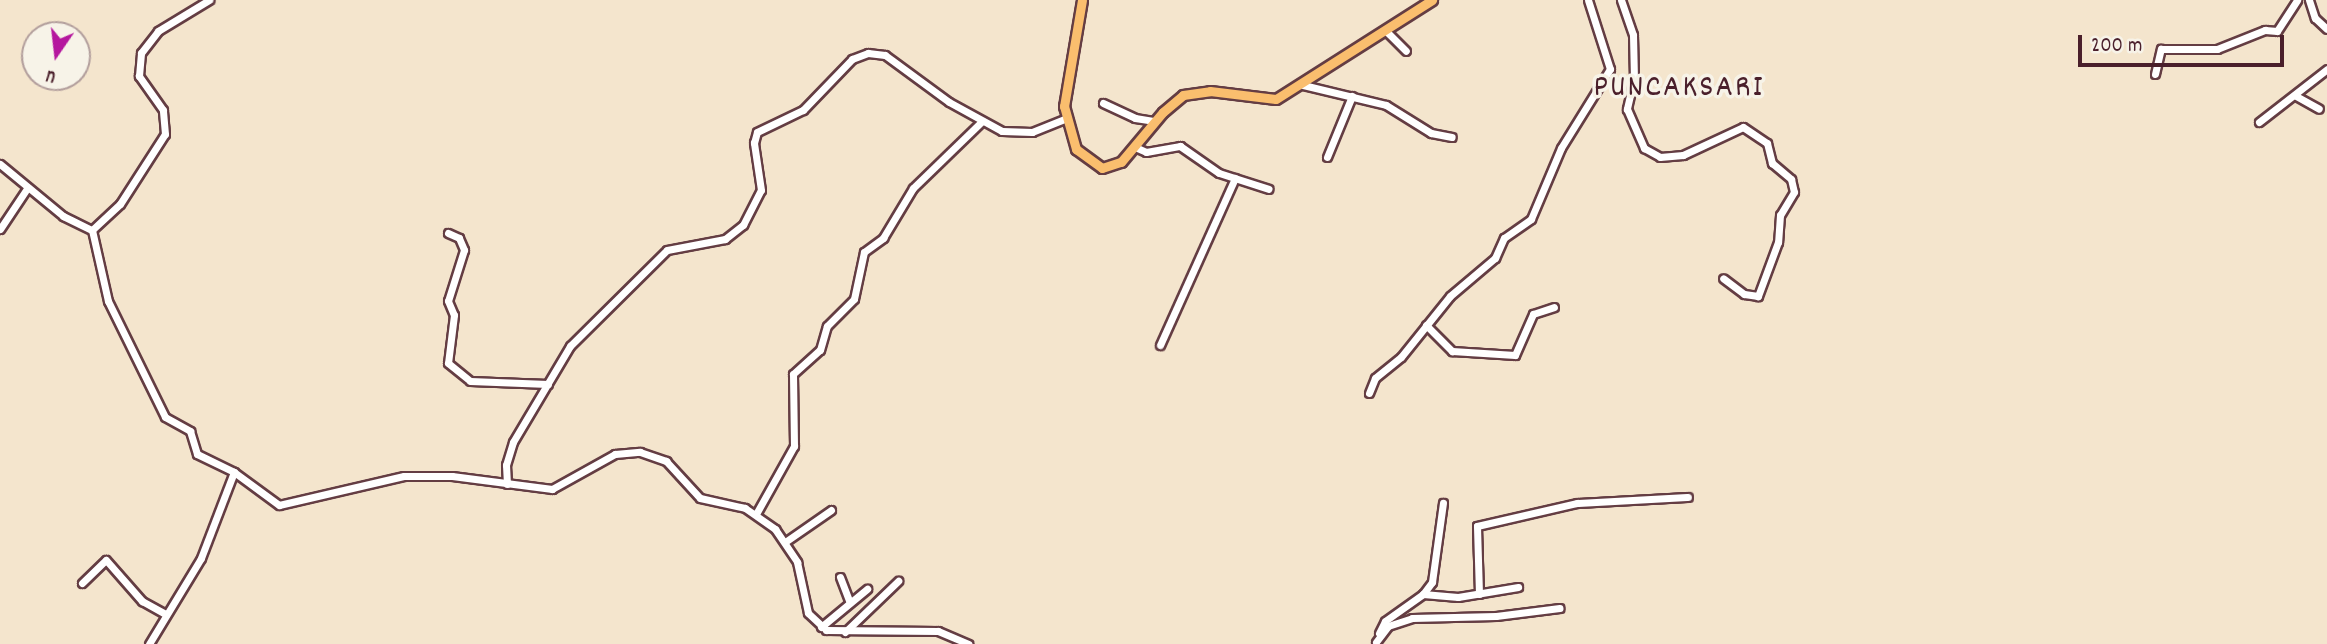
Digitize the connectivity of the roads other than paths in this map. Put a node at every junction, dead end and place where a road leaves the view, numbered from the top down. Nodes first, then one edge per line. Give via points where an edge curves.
1 (209, 0) edge
2 (1082, 0) edge
3 (1432, 0) edge
4 (1588, 0) edge
5 (1621, 0) edge
6 (2297, 0) edge
7 (2309, 0) edge
8 (2327, 29) edge
9 (1386, 31) junction
10 (1406, 51) dead end
11 (2327, 69) edge
12 (2155, 74) dead end
13 (1303, 85) junction
14 (1352, 96) junction
15 (2296, 96) junction
16 (1103, 103) dead end
17 (2319, 109) dead end
18 (1066, 118) junction
19 (1155, 121) junction
20 (981, 122) junction
21 (2259, 122) dead end
22 (1452, 137) dead end
23 (1135, 147) junction
24 (1327, 157) dead end
25 (0, 164) edge
26 (1235, 178) junction
27 (28, 187) junction
28 (1269, 189) dead end
29 (0, 229) edge
30 (92, 229) junction
31 (448, 233) dead end
32 (1723, 278) dead end
33 (1554, 307) dead end
34 (1426, 325) junction
35 (1160, 345) dead end
36 (548, 384) junction
37 (1368, 393) dead end
38 (234, 472) junction
39 (508, 484) junction
40 (1688, 497) dead end
41 (1443, 503) dead end
42 (831, 510) dead end
43 (756, 514) junction
44 (785, 542) junction
45 (840, 577) dead end
46 (898, 581) dead end
47 (82, 583) dead end
48 (1518, 587) dead end
49 (867, 589) dead end
50 (1423, 594) junction
51 (1479, 594) junction
52 (849, 601) junction
53 (1560, 608) dead end
54 (164, 613) junction
55 (821, 627) junction
56 (845, 633) junction
57 (1376, 643) edge
58 (149, 644) edge
59 (968, 644) edge

1 - 30 street via 158,31 141,52 139,76 163,110 165,134 120,204
2 - 18 main road via 1064,95
3 - 9 main road
4 - 34 street via 1609,61 1608,74 1561,148 1531,219 1504,238 1495,258 1450,296
5 - 32 street via 1633,35 1634,78 1627,109 1644,148 1660,156 1683,155 1743,127 1767,143 1772,163 1791,179 1794,192 1780,215 1778,242 1758,296 1744,294
6 - 12 street via 2277,32 2265,30 2217,50 2161,49
7 - 8 street via 2315,18
9 - 10 street
9 - 13 main road
11 - 15 street
13 - 14 street
13 - 19 main road via 1269,100 1210,91 1183,95
14 - 22 street via 1387,105 1432,133
14 - 24 street
15 - 17 street
15 - 21 street
16 - 19 street via 1135,118
18 - 20 street via 1032,132 1002,131
18 - 23 main road via 1076,149 1094,166 1116,166
19 - 23 main road
20 - 36 street via 885,55 868,53 852,59 803,110 757,132 754,143 761,190 743,225 725,239 662,254 570,346
20 - 43 street via 918,183 883,238 864,252 851,304 827,326 820,351 793,374 794,446
23 - 26 street via 1146,152 1180,146
25 - 27 street
26 - 28 street
26 - 35 street
27 - 29 street
27 - 30 street via 64,216
30 - 38 street via 117,321 165,417 190,432 197,454
31 - 36 street via 459,238 464,250 448,301 454,319 448,363 470,381
33 - 34 street via 1533,314 1515,355 1452,351
34 - 37 street via 1401,357 1375,378
36 - 39 street via 509,452
38 - 39 street via 283,506 404,476 439,475
38 - 54 street via 201,558
39 - 43 street via 559,487 608,457 640,452 666,461 700,498
40 - 51 street via 1577,503 1477,526
41 - 50 street via 1432,582
42 - 44 street
43 - 44 street
44 - 55 street via 797,565 806,608
45 - 52 street
46 - 56 street
47 - 54 street via 106,560 142,601
48 - 51 street
49 - 52 street
50 - 51 street via 1443,598
50 - 57 street via 1385,621
52 - 55 street
53 - 57 street via 1496,617 1412,618 1388,626
54 - 58 street
55 - 56 street
56 - 59 street via 931,630

